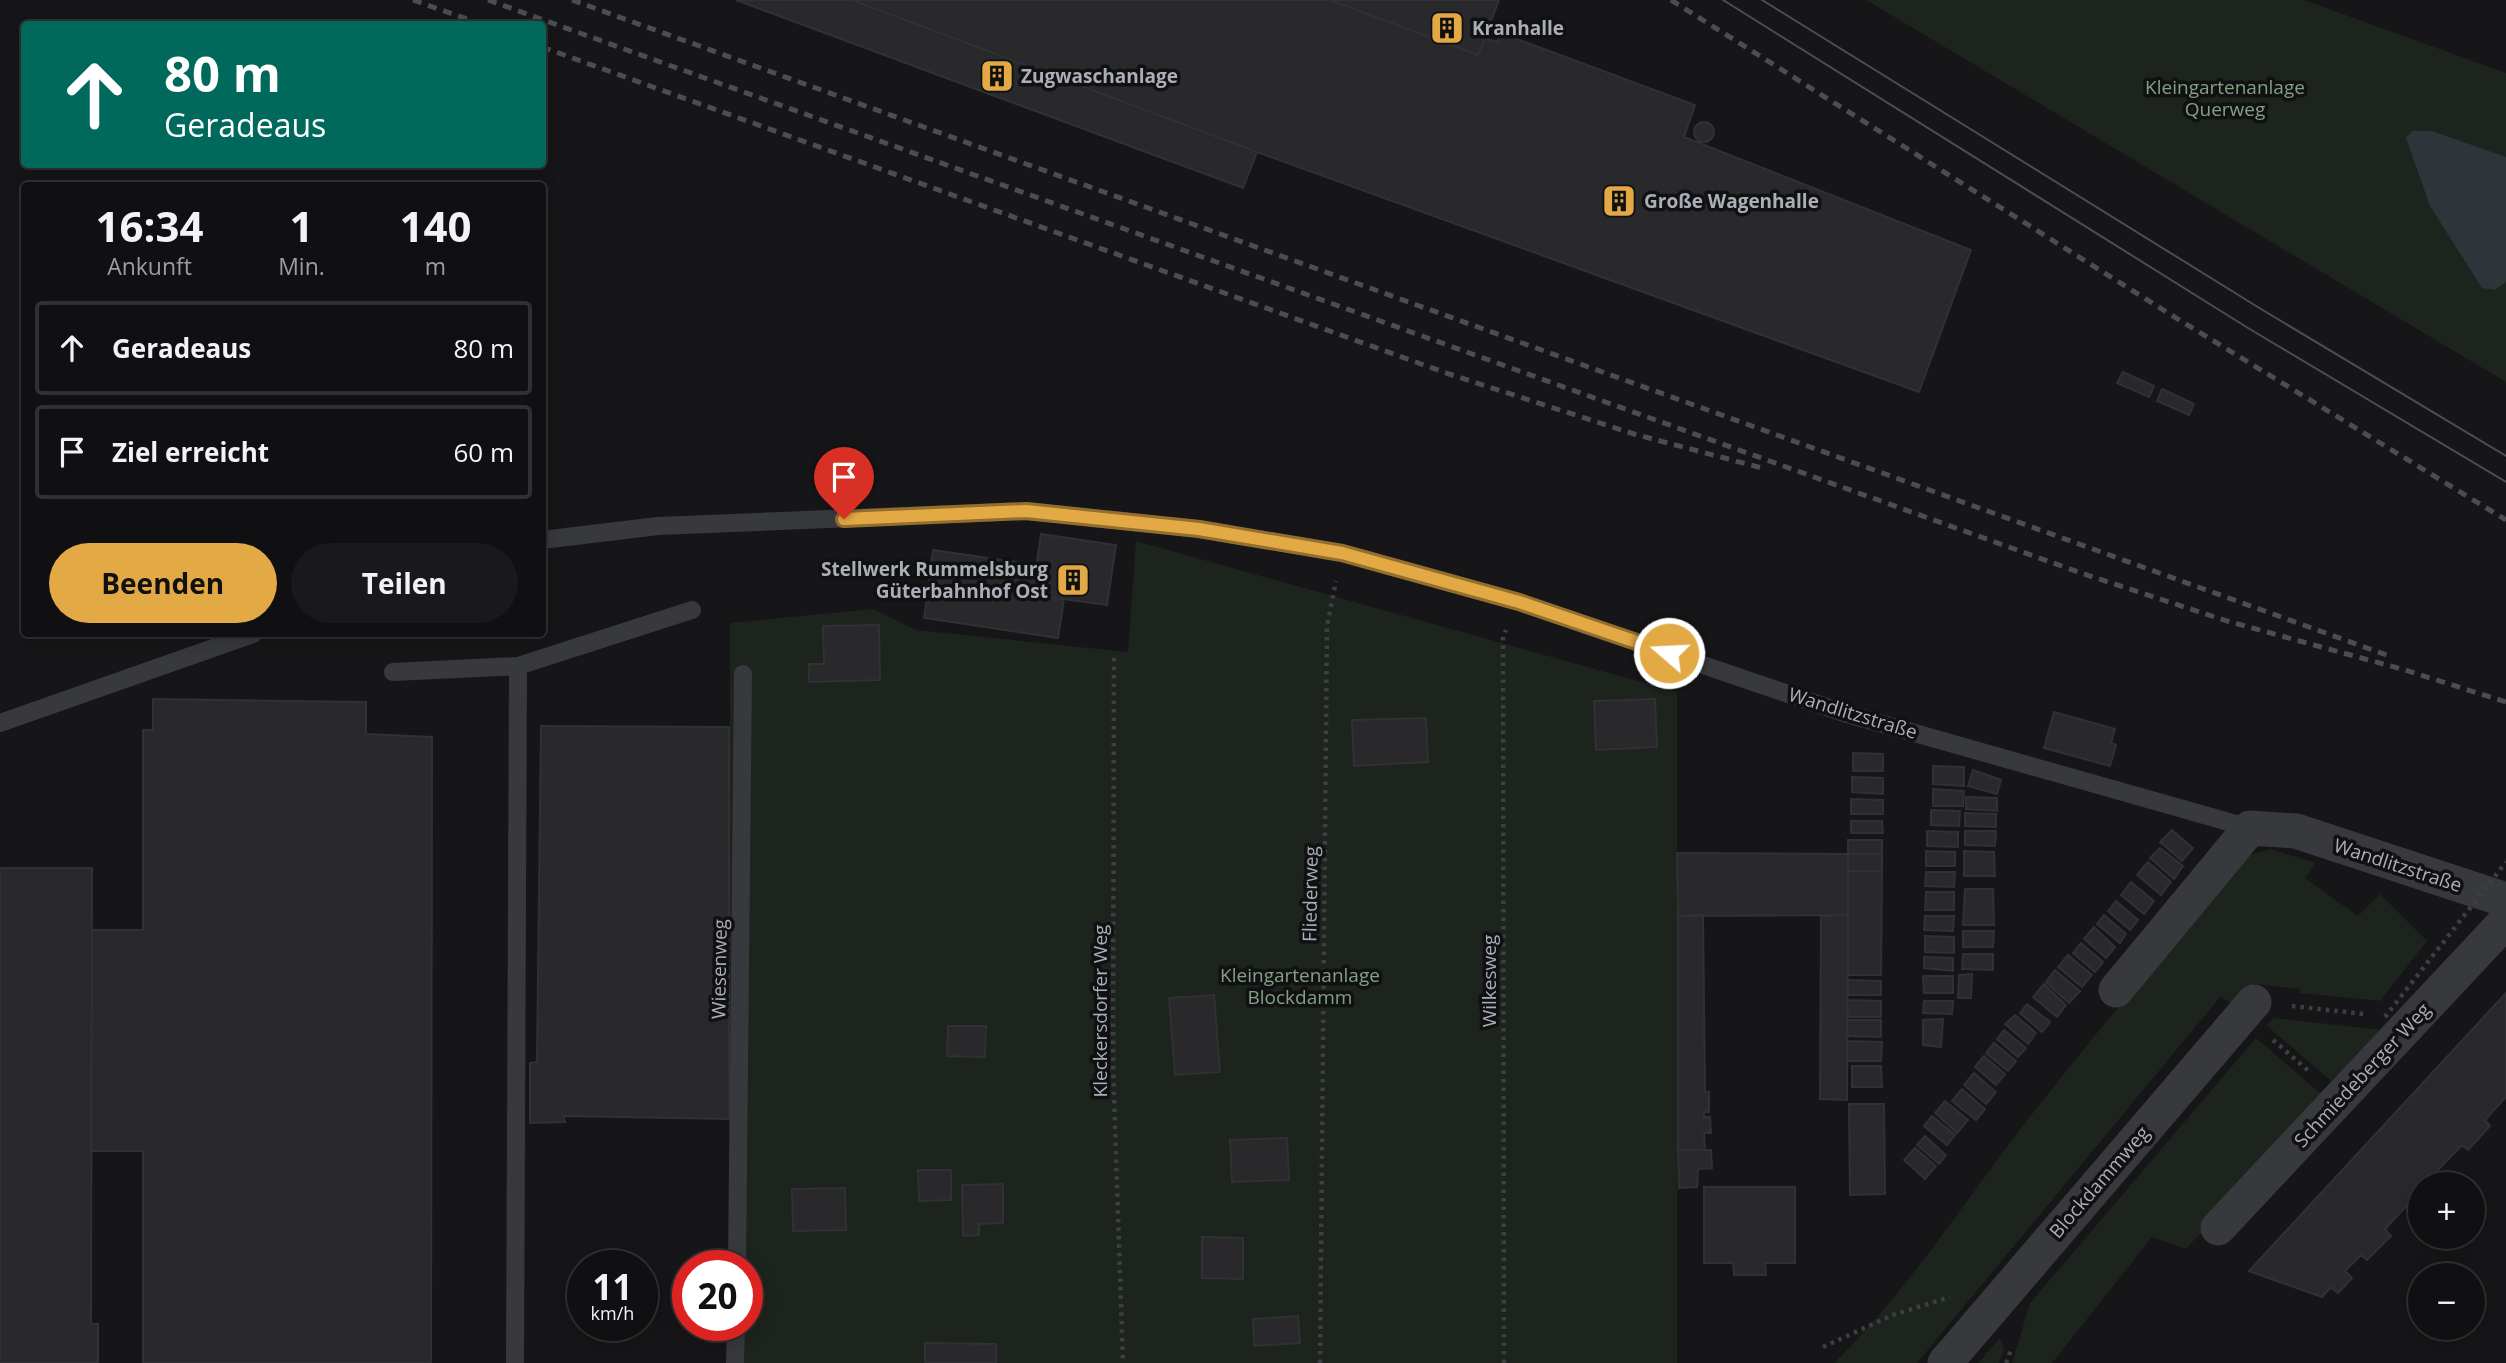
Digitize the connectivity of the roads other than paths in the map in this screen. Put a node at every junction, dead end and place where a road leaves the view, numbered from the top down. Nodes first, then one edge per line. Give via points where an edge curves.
1 (546, 540) edge
2 (692, 610) dead end
3 (244, 637) edge
4 (518, 666) junction
5 (393, 672) dead end
6 (743, 674) dead end
7 (0, 723) edge
8 (2250, 828) junction
9 (2506, 900) edge
10 (2506, 921) edge
11 (2116, 990) dead end
12 (2249, 1008) road end
13 (2218, 1228) dead end
14 (737, 1250) edge
15 (736, 1341) edge
16 (514, 1363) edge
17 (736, 1363) edge
18 (1945, 1363) edge

1 - 8 lane, Wandlitzstraße via 658,526 1026,511 1199,529 1342,553 1519,602 1844,713
2 - 4 lane
3 - 7 lane
4 - 5 lane
4 - 16 lane
6 - 14 lane, Wiesenweg
8 - 9 street, Wandlitzstraße via 2296,831
8 - 11 street
10 - 13 street, Schmiedeberger Weg
12 - 18 street, Blockdammweg
15 - 17 lane

